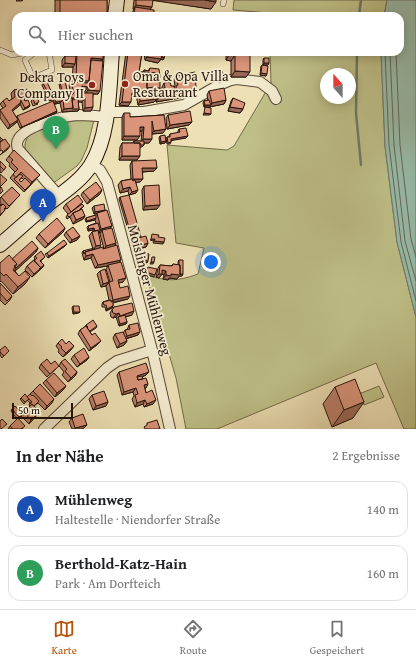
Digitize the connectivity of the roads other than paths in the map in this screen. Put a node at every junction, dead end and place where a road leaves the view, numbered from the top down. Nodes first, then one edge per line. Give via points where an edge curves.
1 (117, 0) edge
2 (116, 12) edge
3 (0, 50) edge
4 (12, 55) edge
5 (30, 56) edge
6 (50, 56) edge
7 (112, 56) edge
8 (276, 99) dead end
9 (107, 114) junction
10 (92, 165) junction
11 (59, 196) junction
12 (0, 245) edge
13 (152, 350) junction
14 (44, 429) edge
15 (170, 429) edge

1 - 2 main road
3 - 4 lane
5 - 6 lane via 25,60 33,78 52,70
7 - 9 main road
8 - 9 street via 272,91 260,82 237,79 219,85 184,105 144,112
9 - 10 main road via 101,142
9 - 11 street via 79,115 44,122 18,138 18,149
10 - 11 main road
10 - 13 street, Moislinger Mühlenweg via 100,170 107,182
11 - 12 main road
13 - 14 street via 117,361 107,368
13 - 15 street, Moislinger Mühlenweg

